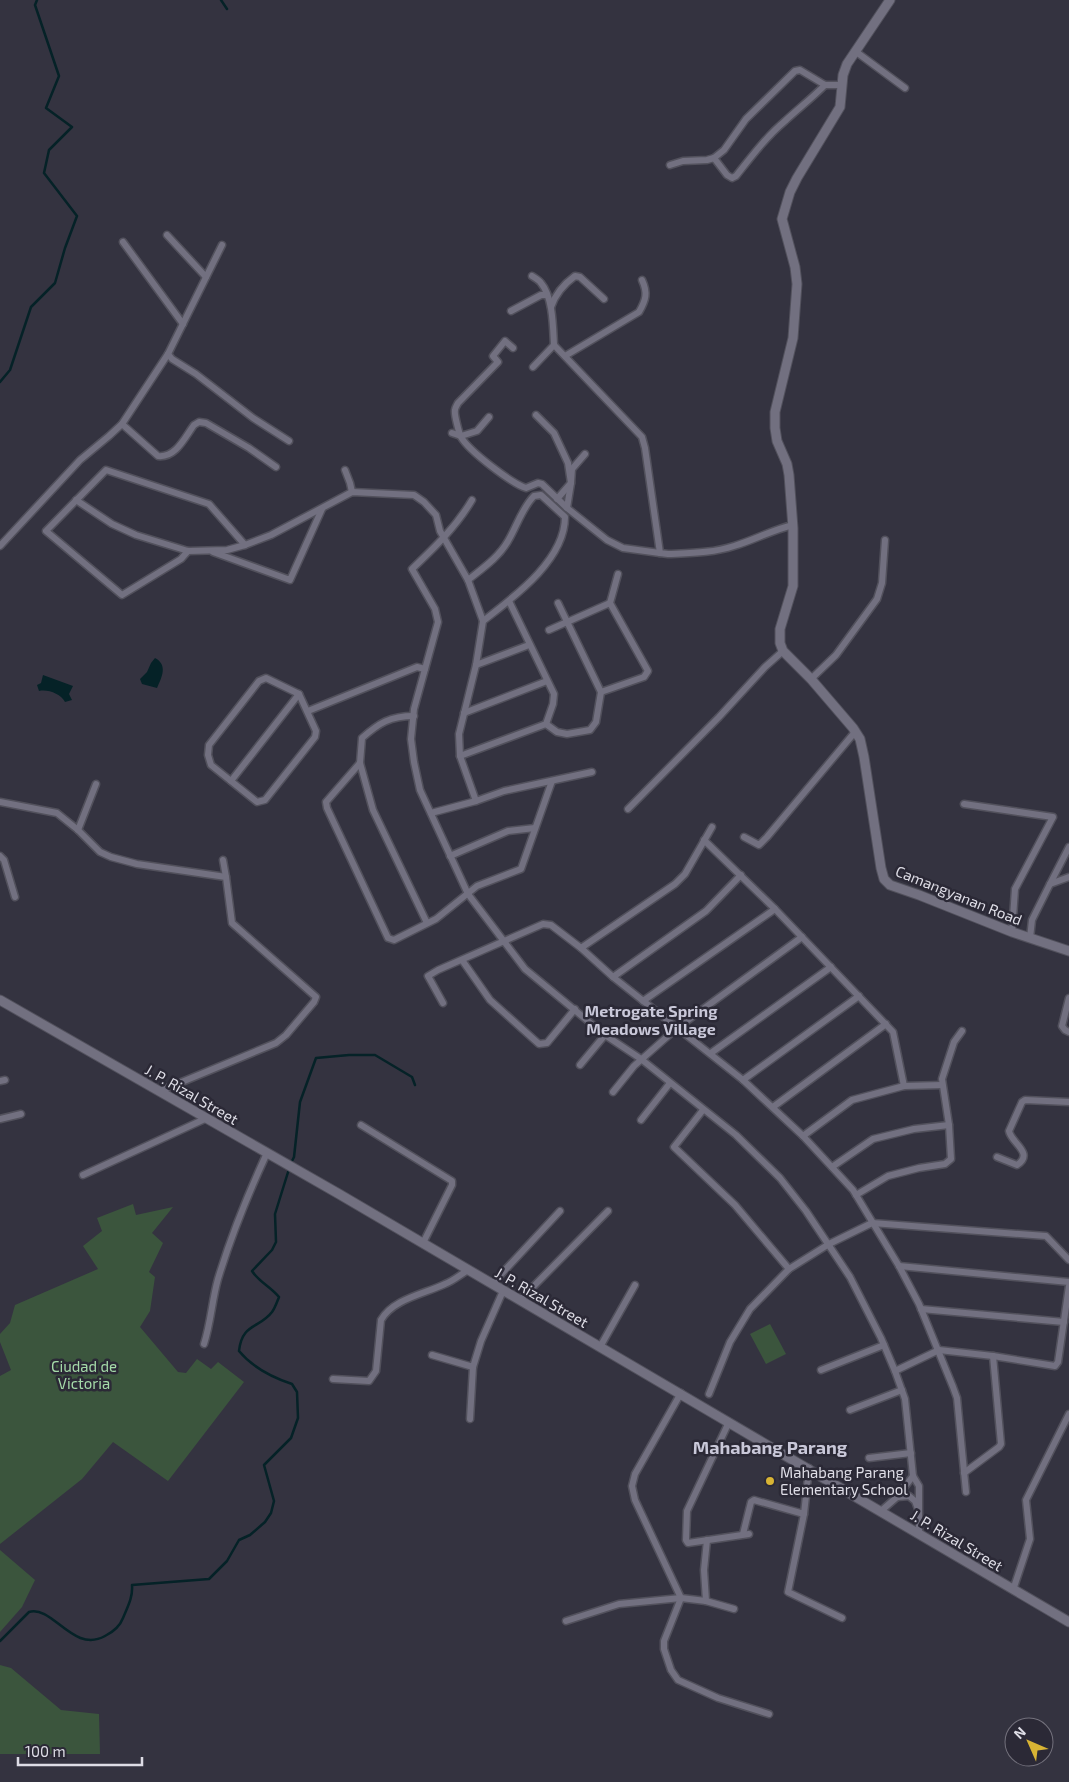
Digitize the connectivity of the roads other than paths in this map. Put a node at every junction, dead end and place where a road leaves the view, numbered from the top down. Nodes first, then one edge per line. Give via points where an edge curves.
1 (890, 0) edge
2 (856, 52) junction
3 (825, 85) junction
4 (842, 85) junction
5 (905, 88) dead end
6 (714, 158) junction
7 (670, 165) dead end
8 (166, 235) dead end
9 (123, 242) dead end
10 (222, 245) dead end
11 (532, 276) dead end
12 (206, 277) junction
13 (642, 280) dead end
14 (547, 295) junction
15 (604, 299) dead end
16 (551, 309) junction
17 (511, 311) dead end
18 (183, 324) junction
19 (554, 345) junction
20 (513, 348) dead end
21 (168, 354) junction
22 (564, 356) junction
23 (533, 367) dead end
24 (536, 415) dead end
25 (489, 417) dead end
26 (122, 424) junction
27 (452, 434) dead end
28 (460, 436) junction
29 (289, 441) dead end
30 (585, 454) dead end
31 (276, 467) dead end
32 (345, 470) dead end
33 (571, 483) junction
34 (352, 492) junction
35 (557, 498) junction
36 (76, 500) junction
37 (472, 500) dead end
38 (567, 508) junction
39 (322, 509) junction
40 (792, 524) junction
41 (445, 538) junction
42 (885, 540) dead end
43 (245, 545) junction
44 (0, 546) edge
45 (209, 550) junction
46 (188, 551) junction
47 (660, 553) junction
48 (618, 574) dead end
49 (468, 580) junction
50 (509, 601) junction
51 (558, 602) dead end
52 (610, 604) junction
53 (483, 621) junction
54 (568, 622) junction
55 (549, 630) dead end
56 (529, 645) junction
57 (783, 651) junction
58 (476, 665) junction
59 (424, 669) junction
60 (811, 679) junction
61 (547, 681) junction
62 (600, 692) junction
63 (299, 694) junction
64 (308, 711) junction
65 (464, 713) junction
66 (414, 716) junction
67 (546, 724) junction
68 (855, 732) junction
69 (460, 756) junction
70 (360, 763) junction
71 (592, 772) dead end
72 (231, 781) junction
73 (552, 781) junction
74 (96, 784) dead end
75 (476, 801) junction
76 (0, 802) edge
77 (964, 804) dead end
78 (628, 809) dead end
79 (431, 813) junction
80 (712, 827) dead end
81 (535, 828) junction
82 (78, 830) junction
83 (744, 837) dead end
84 (704, 840) junction
85 (1069, 847) edge
86 (0, 856) edge
87 (450, 856) junction
88 (224, 860) dead end
89 (741, 875) junction
90 (1069, 876) edge
91 (226, 877) junction
92 (1050, 884) junction
93 (468, 894) junction
94 (15, 897) dead end
95 (775, 909) junction
96 (427, 924) junction
97 (1012, 932) junction
98 (802, 937) junction
99 (1030, 938) junction
100 (505, 942) junction
101 (581, 948) junction
102 (1069, 951) edge
103 (462, 960) junction
104 (831, 967) junction
105 (613, 977) junction
106 (860, 996) junction
107 (1069, 998) edge
108 (0, 1000) edge
109 (643, 1001) junction
110 (443, 1003) dead end
111 (575, 1009) junction
112 (886, 1024) junction
113 (677, 1028) junction
114 (962, 1031) dead end
115 (1069, 1032) edge
116 (605, 1034) junction
117 (711, 1053) junction
118 (641, 1059) junction
119 (580, 1065) dead end
120 (743, 1080) junction
121 (670, 1083) junction
122 (942, 1085) junction
123 (904, 1086) junction
124 (160, 1091) junction
125 (613, 1092) dead end
126 (1069, 1102) edge
127 (772, 1106) junction
128 (703, 1110) junction
129 (21, 1114) dead end
130 (207, 1118) junction
131 (0, 1119) edge
132 (641, 1120) dead end
133 (361, 1125) dead end
134 (949, 1125) junction
135 (803, 1136) junction
136 (267, 1153) junction
137 (997, 1157) dead end
138 (832, 1167) junction
139 (83, 1175) dead end
140 (856, 1195) junction
141 (608, 1211) dead end
142 (560, 1212) dead end
143 (872, 1223) junction
144 (423, 1243) junction
145 (829, 1244) junction
146 (1069, 1260) edge
147 (899, 1266) junction
148 (789, 1269) junction
149 (468, 1270) junction
150 (1069, 1282) edge
151 (492, 1284) junction
152 (635, 1285) dead end
153 (1069, 1286) edge
154 (503, 1291) junction
155 (520, 1300) junction
156 (921, 1309) junction
157 (1064, 1322) junction
158 (204, 1344) dead end
159 (884, 1346) junction
160 (600, 1347) junction
161 (939, 1350) junction
162 (432, 1355) dead end
163 (993, 1356) junction
164 (473, 1367) junction
165 (821, 1370) dead end
166 (895, 1371) junction
167 (333, 1379) dead end
168 (902, 1390) junction
169 (680, 1393) junction
170 (709, 1394) dead end
171 (850, 1410) dead end
172 (1069, 1414) edge
173 (470, 1419) dead end
174 (729, 1422) junction
175 (911, 1453) junction
176 (869, 1458) dead end
177 (809, 1468) junction
178 (964, 1473) junction
179 (913, 1476) junction
180 (966, 1492) dead end
181 (897, 1497) junction
182 (881, 1510) junction
183 (918, 1510) junction
184 (804, 1514) junction
185 (919, 1533) junction
186 (707, 1540) junction
187 (1013, 1590) junction
188 (680, 1598) junction
189 (706, 1601) junction
190 (734, 1609) dead end
191 (842, 1618) dead end
192 (566, 1622) dead end
193 (1069, 1622) edge
194 (769, 1714) dead end

1 - 2 main road
2 - 4 main road via 847,64
2 - 5 street
3 - 4 street
3 - 6 street via 800,70 795,71 746,119 724,150
3 - 6 street via 784,121 736,176 727,176
4 - 40 main road via 840,107 797,178 782,219 797,284 793,338 775,412 775,428 789,475
6 - 7 street
8 - 12 street
9 - 18 street
10 - 12 street
11 - 14 street via 542,283
12 - 18 street
13 - 22 street via 646,290 645,303 639,312
14 - 16 street
14 - 17 street
15 - 16 street via 575,276 554,299
16 - 19 street
18 - 21 street
19 - 22 street
19 - 23 street
20 - 28 street via 505,341 493,356 498,362 458,403 455,410
21 - 26 street
21 - 29 street
22 - 47 street via 642,437
24 - 33 street via 554,433 568,463
25 - 28 street via 477,431
26 - 31 street via 158,456 165,457 174,452 194,425 206,423
26 - 44 street via 80,460
27 - 28 street
28 - 35 street via 519,486 526,488 538,482
30 - 33 street via 572,469
32 - 34 street
33 - 35 street
33 - 38 street
34 - 39 street
34 - 41 street via 414,495 436,515
35 - 38 street
36 - 43 street via 106,470 209,504
36 - 46 street via 112,524 136,535
36 - 46 street via 46,531 122,595 181,559
37 - 41 street
38 - 47 street via 607,540 623,548
39 - 43 street
39 - 45 street via 290,580
40 - 47 street via 711,552
40 - 57 main road via 793,586 780,629
41 - 49 street
41 - 59 street via 412,569 435,609 438,622
42 - 60 street via 882,583 877,600 836,655
43 - 45 street
45 - 46 street
48 - 52 street
49 - 50 street via 490,563 508,542 528,502 541,495 565,517 565,528 556,551 535,578
49 - 53 street
50 - 53 street
50 - 56 street
51 - 54 street
52 - 54 street
52 - 62 street via 648,671 644,677
53 - 58 street
54 - 55 street
54 - 62 street
56 - 58 street
56 - 61 street
57 - 60 main road, Camangyanan Road
57 - 78 street
58 - 65 street
59 - 64 street via 417,666
59 - 66 street
60 - 68 main road, Camangyanan Road
61 - 65 street
61 - 67 street via 554,694
62 - 67 street via 596,722 590,730 567,734
63 - 64 street
63 - 72 street
63 - 72 street via 266,678 259,681 209,744 211,765
64 - 72 street via 316,731 315,737 264,800 257,802
65 - 69 street via 459,734
66 - 70 street via 379,723 362,738
66 - 79 street via 411,740 414,762 420,790
67 - 69 street
68 - 83 street via 759,845
68 - 97 main road, Camangyanan Road via 864,757 884,879 890,885
69 - 75 street
70 - 96 street via 373,810
70 - 96 street via 326,802 326,808 388,938 394,940
71 - 73 street
73 - 75 street via 504,791
73 - 81 street
74 - 82 street
75 - 79 street
76 - 82 street via 56,813
77 - 97 street via 1053,817 1016,889
79 - 87 street
80 - 84 street
81 - 87 street via 508,831
81 - 93 street via 521,869 477,886
82 - 91 street via 100,852 111,857
84 - 89 street
84 - 101 street via 685,874 675,884
85 - 92 street
86 - 94 street
87 - 93 street
88 - 91 street
89 - 95 street
89 - 105 street via 706,911
90 - 92 street
91 - 124 street via 232,923 316,997 276,1043
92 - 99 street via 1032,920
93 - 96 street
93 - 100 street
95 - 98 street
95 - 109 street
97 - 99 main road, Camangyanan Road
98 - 104 street
98 - 113 street
99 - 102 main road, Camangyanan Road
100 - 101 street via 543,924 551,925
100 - 103 street
100 - 111 street via 525,969
101 - 105 street
103 - 110 street via 428,976
103 - 111 street via 490,1000 539,1044 547,1043
104 - 106 street
104 - 117 street
105 - 109 street
106 - 112 street
106 - 120 street
107 - 115 street via 1062,1026
108 - 124 main road, J. P. Rizal Street
109 - 113 street
111 - 116 street
112 - 123 street via 893,1032
112 - 127 street
113 - 117 street
113 - 118 street
114 - 122 street via 954,1042
116 - 118 street
116 - 119 street
117 - 120 street
118 - 121 street
118 - 125 street
120 - 127 street
121 - 128 street
121 - 132 street
122 - 123 street
122 - 134 street
123 - 135 street via 852,1100
124 - 130 main road, J. P. Rizal Street
126 - 137 street via 1022,1102 1009,1131 1024,1153 1022,1162 1017,1165
127 - 135 street
128 - 145 street via 736,1135 780,1178
128 - 148 street via 674,1147 735,1205
129 - 131 street
130 - 136 main road, J. P. Rizal Street
130 - 139 street
133 - 144 street via 452,1181
134 - 138 street via 873,1139
134 - 140 street via 949,1162 888,1176
135 - 138 street
136 - 144 main road, J. P. Rizal Street
136 - 158 street via 246,1198 217,1281
138 - 140 street
140 - 143 street
141 - 155 street
142 - 151 street
143 - 145 street
143 - 146 street via 1046,1236
143 - 147 street
144 - 149 main road, J. P. Rizal Street
145 - 148 street
145 - 159 street via 860,1296
147 - 150 street
147 - 156 street
148 - 170 street via 750,1309 730,1342
149 - 151 main road, J. P. Rizal Street
149 - 167 street via 385,1314 381,1320 376,1371 369,1381
151 - 154 main road, J. P. Rizal Street
152 - 160 street
153 - 157 street
154 - 155 main road, J. P. Rizal Street
154 - 164 street
155 - 160 main road, J. P. Rizal Street
156 - 157 street
156 - 161 street
157 - 163 street via 1055,1366
159 - 165 street
159 - 166 street
160 - 169 main road, J. P. Rizal Street
161 - 163 street
161 - 166 street
161 - 178 street via 957,1398
162 - 164 street
163 - 178 street via 1001,1446
164 - 173 street
166 - 168 street
168 - 171 street
168 - 175 street
169 - 174 main road, J. P. Rizal Street
169 - 188 street via 635,1474 632,1486 638,1508
172 - 187 street via 1026,1500 1030,1540
174 - 177 main road, J. P. Rizal Street
174 - 186 street via 687,1511 687,1542
175 - 176 street
175 - 179 street
177 - 182 main road, J. P. Rizal Street
177 - 184 street
178 - 180 street
179 - 181 street
179 - 183 street via 919,1486
181 - 182 street
181 - 183 street via 909,1496
182 - 185 main road, J. P. Rizal Street
183 - 185 street
184 - 186 street via 754,1500 746,1534
184 - 191 street via 788,1592
185 - 187 main road, J. P. Rizal Street
186 - 189 street via 704,1570
187 - 193 main road, J. P. Rizal Street
188 - 189 street
188 - 192 street via 619,1604
188 - 194 street via 664,1641 671,1670 678,1680 718,1698
189 - 190 street

